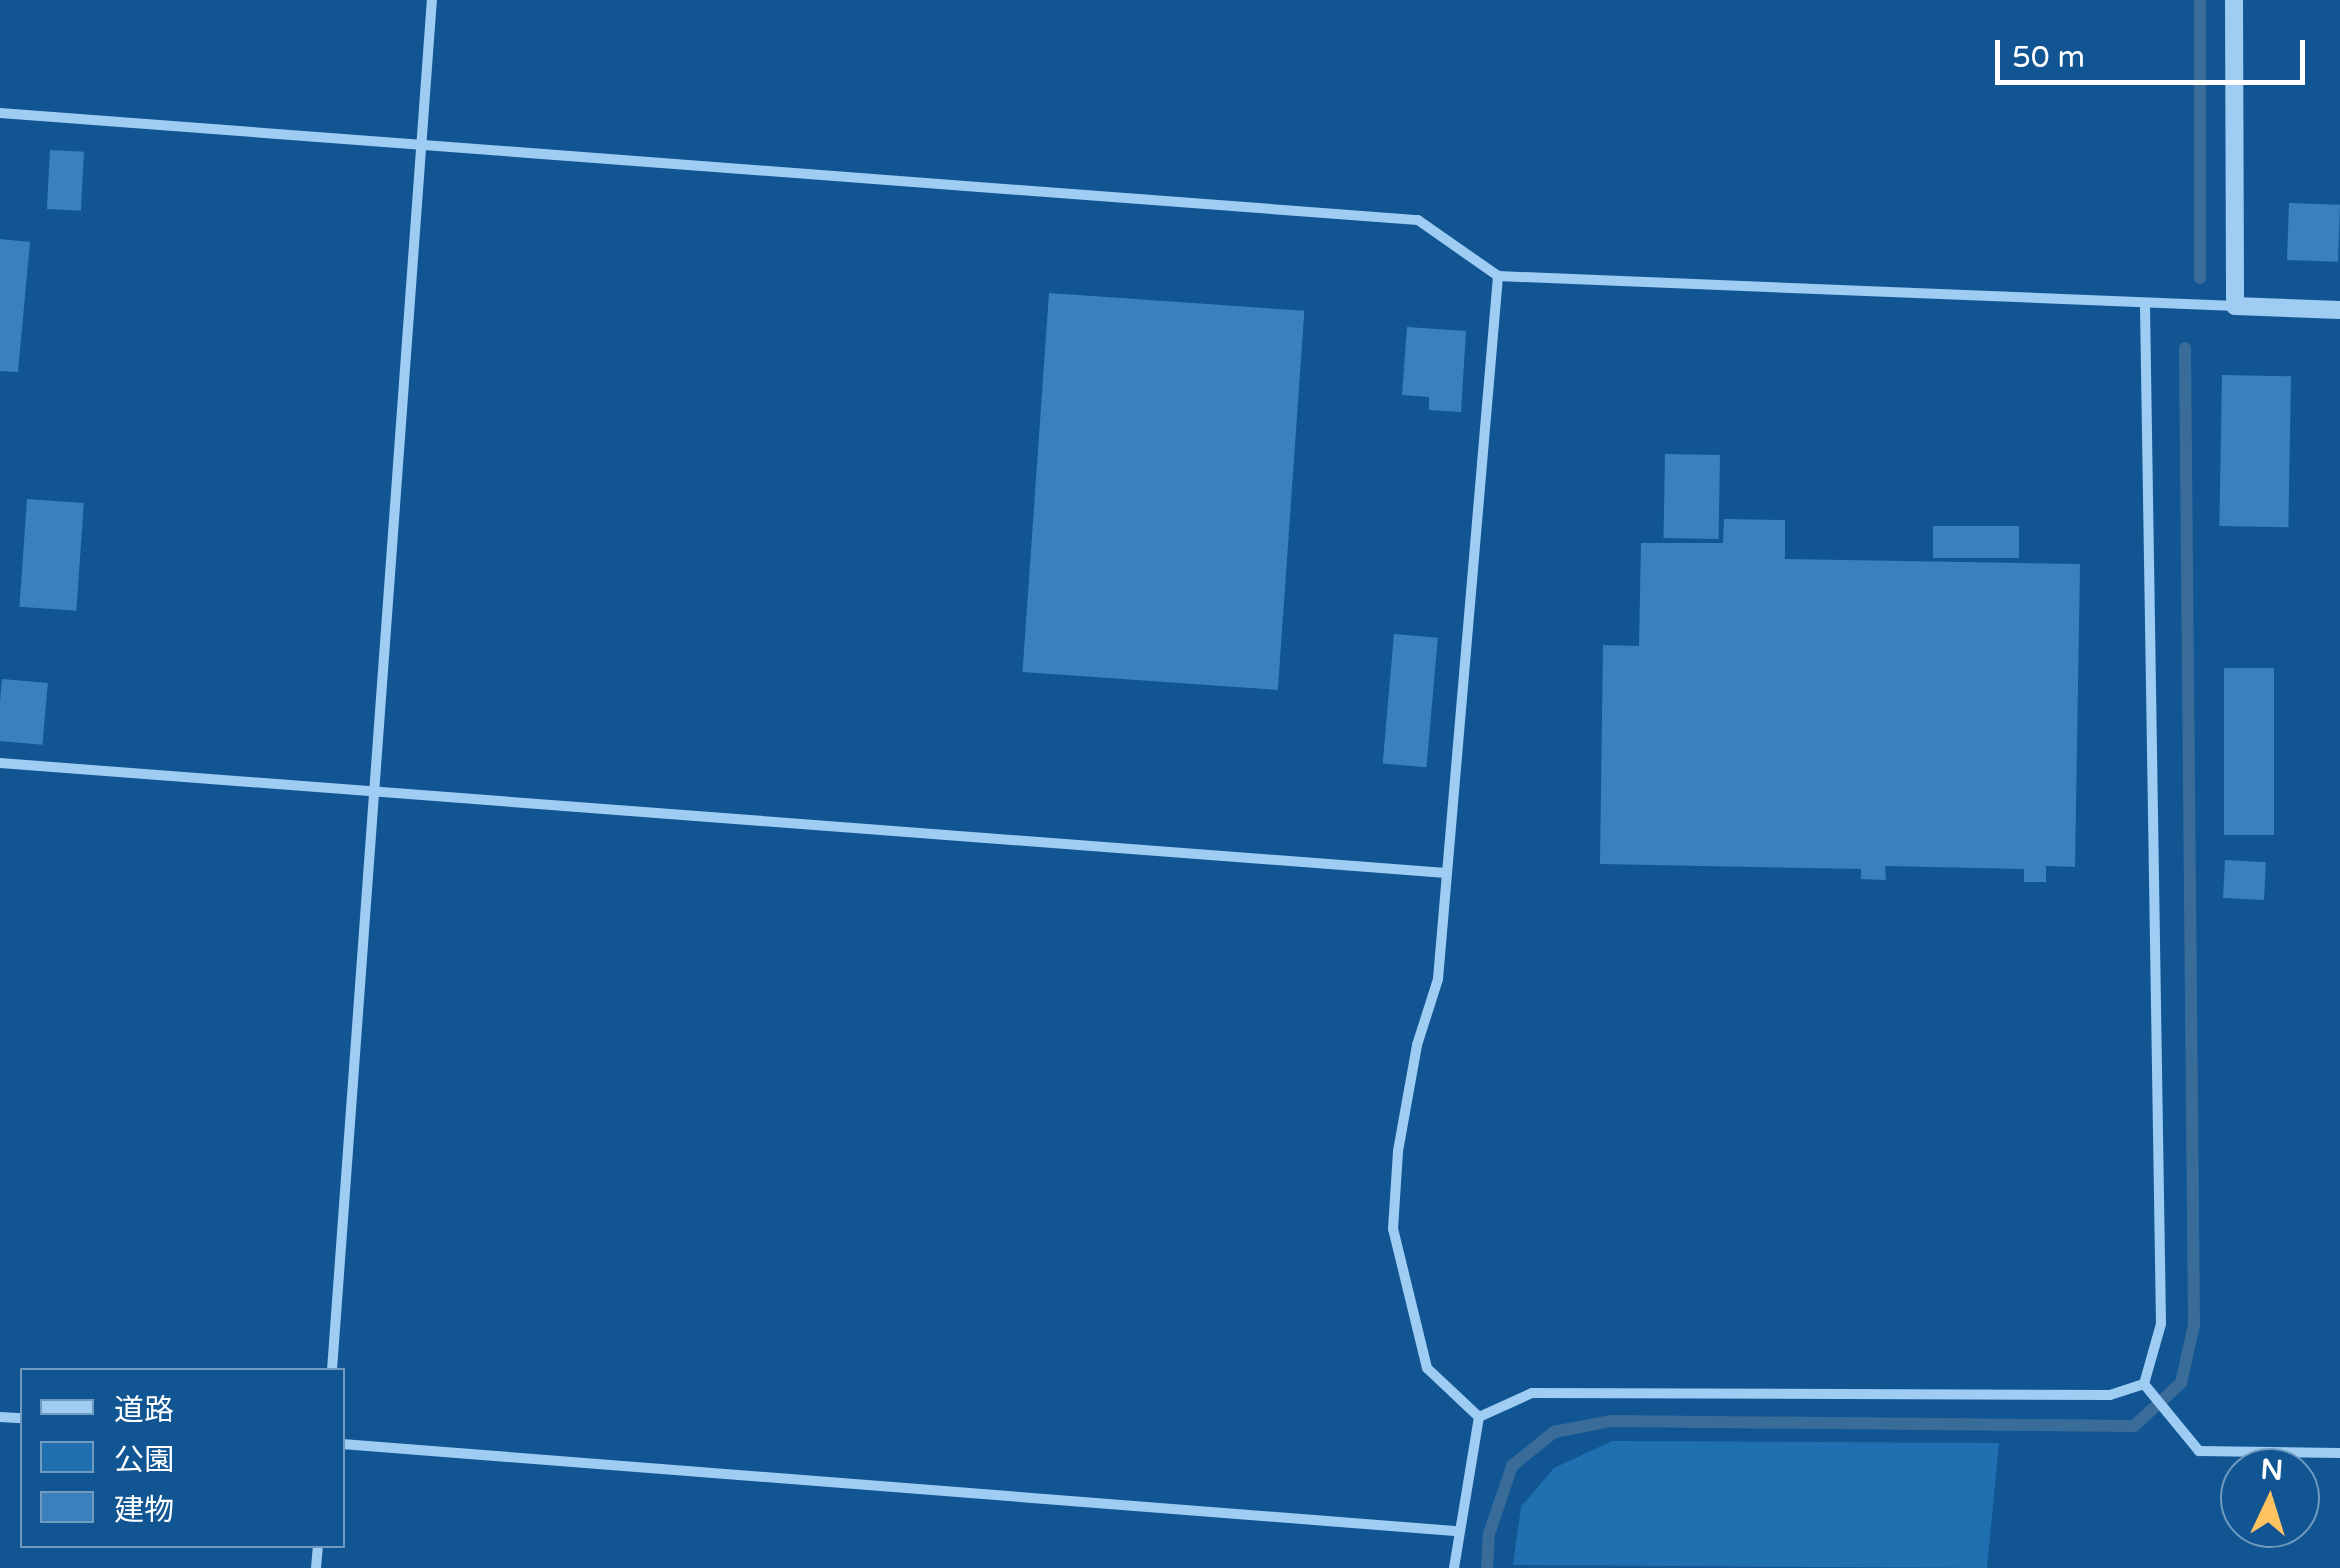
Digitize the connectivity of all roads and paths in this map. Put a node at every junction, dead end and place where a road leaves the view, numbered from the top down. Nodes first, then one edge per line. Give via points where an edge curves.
1 (432, 0) edge
2 (2234, 0) edge
3 (0, 113) edge
4 (420, 144) junction
5 (1498, 276) junction
6 (2145, 306) junction
7 (2235, 306) junction
8 (2340, 310) edge
9 (0, 763) edge
10 (376, 790) junction
11 (1446, 873) junction
12 (332, 1368) edge
13 (2144, 1384) junction
14 (1479, 1417) junction
15 (345, 1444) edge
16 (2340, 1454) edge
17 (1455, 1530) junction
18 (1454, 1568) edge

1 - 4 street
2 - 7 street
3 - 4 street
4 - 5 street via 1418,220
4 - 10 street
5 - 6 street
5 - 11 street
6 - 7 street
6 - 13 street via 2160,1324
7 - 8 street
9 - 10 street
10 - 11 street
10 - 12 street
11 - 14 street via 1438,980 1417,1045 1398,1151 1393,1228 1426,1368
13 - 14 street via 2110,1395 1532,1393
13 - 16 street via 2199,1451
14 - 17 street
15 - 17 street
17 - 18 street

